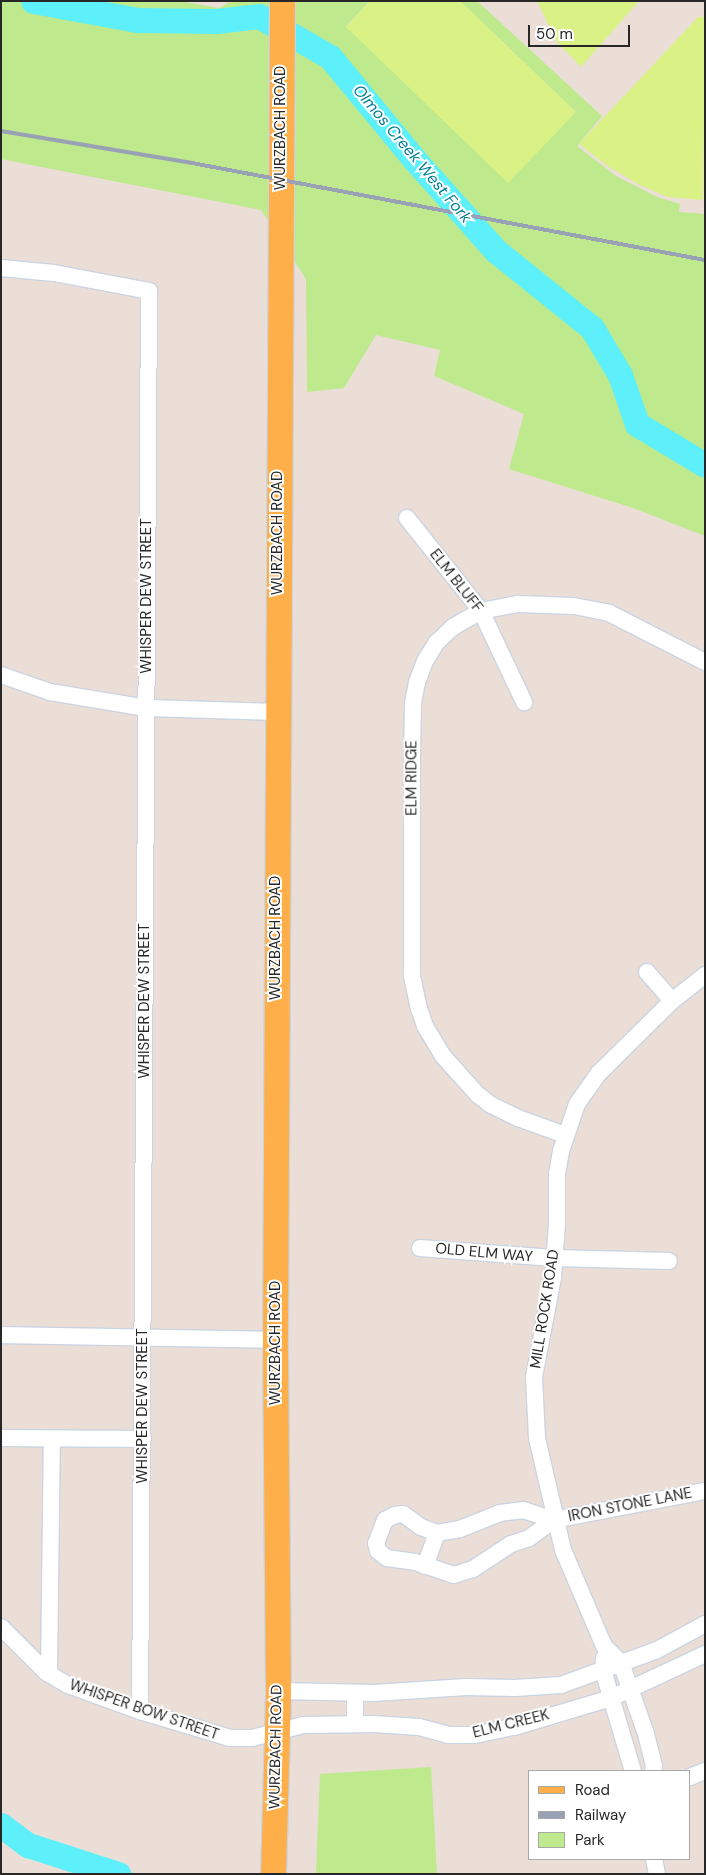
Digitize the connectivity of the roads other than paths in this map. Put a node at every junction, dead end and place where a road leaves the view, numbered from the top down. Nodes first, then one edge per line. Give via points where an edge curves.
1 (282, 1) edge
2 (1, 268) edge
3 (407, 518) dead end
4 (481, 611) junction
5 (705, 662) edge
6 (1, 675) edge
7 (524, 702) dead end
8 (146, 708) junction
9 (277, 712) junction
10 (648, 972) dead end
11 (705, 975) edge
12 (672, 1001) junction
13 (564, 1136) junction
14 (420, 1248) dead end
15 (554, 1258) junction
16 (669, 1261) dead end
17 (1, 1336) edge
18 (144, 1338) junction
19 (275, 1340) junction
20 (1, 1438) edge
21 (52, 1439) junction
22 (143, 1439) junction
23 (705, 1491) edge
24 (554, 1520) junction
25 (437, 1534) junction
26 (425, 1566) junction
27 (705, 1624) edge
28 (1, 1627) edge
29 (604, 1646) junction
30 (705, 1654) edge
31 (621, 1663) junction
32 (603, 1670) junction
33 (49, 1674) junction
34 (630, 1689) junction
35 (278, 1691) junction
36 (355, 1693) junction
37 (611, 1698) junction
38 (140, 1711) junction
39 (355, 1724) junction
40 (645, 1731) junction
41 (277, 1732) junction
42 (624, 1738) junction
43 (633, 1770) edge
44 (653, 1770) edge
45 (705, 1771) edge
46 (691, 1777) edge
47 (654, 1860) edge
48 (273, 1872) edge
49 (657, 1874) edge

1 - 9 main road, WURZBACH ROAD
2 - 8 street, WHISPER DEW STREET via 54,273 149,291
3 - 4 street, ELM BLUFF
4 - 5 street, ELM RIDGE via 529,603 592,609 625,620
4 - 7 street, ELM BLUFF
4 - 13 street, ELM RIDGE via 453,627 438,642 425,661 414,696 412,955 415,992 433,1041 453,1070 478,1095 518,1118
6 - 8 street via 50,692
8 - 9 street
8 - 18 street, WHISPER DEW STREET
9 - 19 main road, WURZBACH ROAD
10 - 12 street
11 - 12 street, MILL ROCK ROAD
12 - 13 street, MILL ROCK ROAD via 598,1073 577,1104
13 - 15 street, MILL ROCK ROAD via 558,1174
14 - 15 street, OLD ELM WAY
15 - 16 street, OLD ELM WAY
15 - 24 street, MILL ROCK ROAD via 534,1377 537,1438
17 - 18 street
18 - 19 street
18 - 22 street, WHISPER DEW STREET
19 - 35 main road, WURZBACH ROAD
20 - 21 street
21 - 22 street
21 - 33 street
22 - 38 street, WHISPER DEW STREET
23 - 24 street, IRON STONE LANE
24 - 25 street via 524,1510 500,1513 460,1529
24 - 26 street via 473,1569 454,1575
24 - 29 street, MILL ROCK ROAD via 563,1550
25 - 26 street
25 - 26 street via 403,1514 385,1520 379,1530 376,1543 383,1555
27 - 31 street, ELM CREEK via 658,1650
28 - 33 street, WHISPER BOW STREET
29 - 31 street, MILL ROCK ROAD
29 - 32 street, MILL ROCK ROAD
30 - 34 street, ELM CREEK
31 - 32 street, ELM CREEK
31 - 34 street, MILL ROCK ROAD
32 - 36 street, ELM CREEK via 561,1685
32 - 37 street, MILL ROCK ROAD
33 - 38 street, WHISPER BOW STREET via 81,1691
34 - 37 street, ELM CREEK
34 - 40 street, MILL ROCK ROAD
35 - 36 street, ELM CREEK
35 - 41 main road, WURZBACH ROAD
36 - 39 street
37 - 39 street, ELM CREEK via 514,1727 475,1735 448,1735 419,1727
37 - 42 street, MILL ROCK ROAD
38 - 41 street, WHISPER BOW STREET via 230,1738 252,1738
39 - 41 street, ELM CREEK via 303,1725
40 - 42 street
40 - 44 street, MILL ROCK ROAD
41 - 48 main road, WURZBACH ROAD
42 - 43 street, MILL ROCK ROAD
45 - 46 street
47 - 49 street

